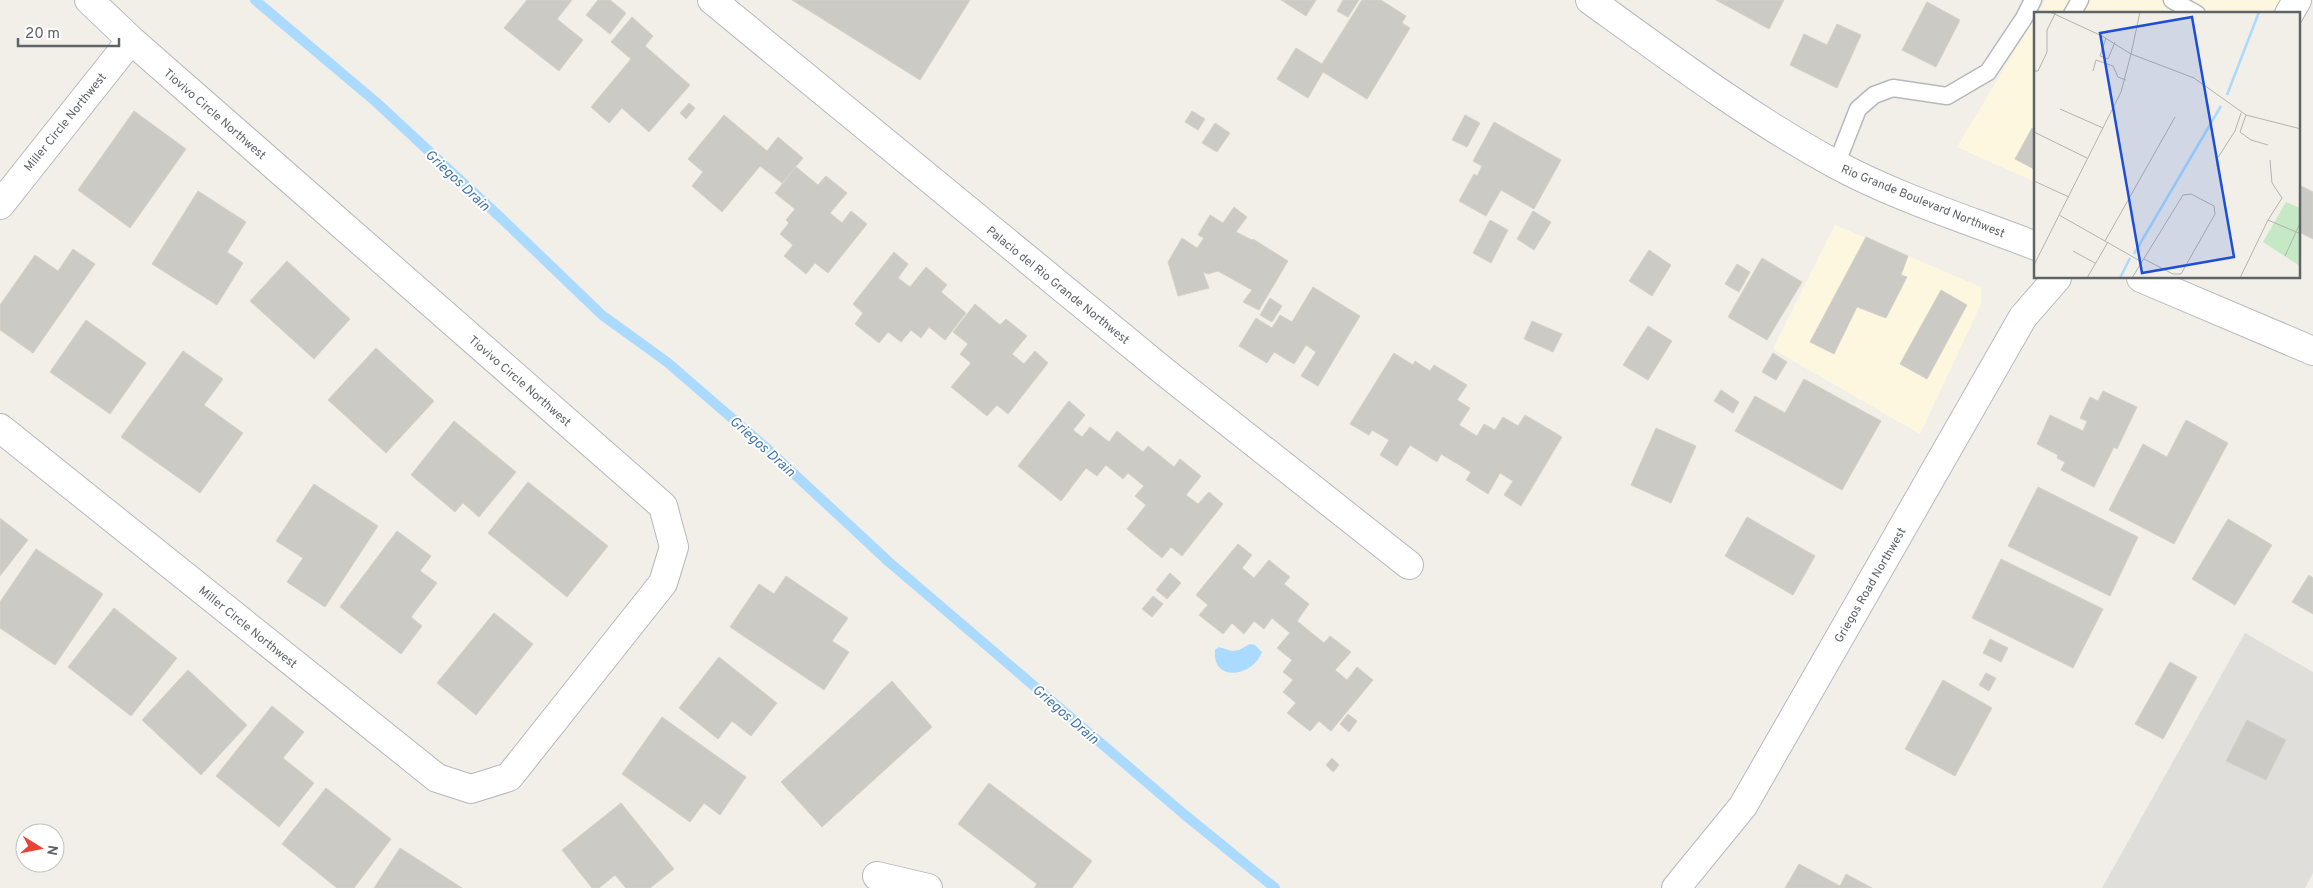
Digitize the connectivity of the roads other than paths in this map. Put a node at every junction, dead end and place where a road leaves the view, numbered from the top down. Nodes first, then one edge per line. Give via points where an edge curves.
1 (712, 0) edge
2 (1590, 0) edge
3 (2033, 0) edge
4 (2080, 0) edge
5 (2172, 0) edge
6 (2298, 0) edge
7 (106, 6) edge
8 (2073, 12) edge
9 (2193, 12) edge
10 (2290, 12) edge
11 (2030, 21) edge
12 (131, 40) junction
13 (1836, 165) junction
14 (0, 204) edge
15 (2034, 245) edge
16 (2056, 279) edge
17 (2143, 279) edge
18 (2313, 351) edge
19 (0, 428) edge
20 (1409, 565) dead end
21 (509, 777) joint
22 (877, 876) dead end
23 (928, 888) edge
24 (1676, 888) edge

1 - 20 street, Palacio del Rio Grande Northwest via 1166,373
2 - 13 street, Rio Grande Boulevard Northwest via 1732,102
3 - 11 lane
4 - 8 lane
5 - 9 lane
6 - 10 street
7 - 12 street, Tiovivo Circle Northwest
11 - 13 lane via 1988,72 1947,96 1893,88 1874,95 1858,109
12 - 14 street, Miller Circle Northwest
12 - 21 street, Tiovivo Circle Northwest via 663,506 674,548 663,583
13 - 15 street, Rio Grande Boulevard Northwest via 1910,198
16 - 24 street, Griegos Road Northwest via 2022,317 1743,806
17 - 18 street
19 - 21 street, Miller Circle Northwest via 437,778 472,789
22 - 23 street

